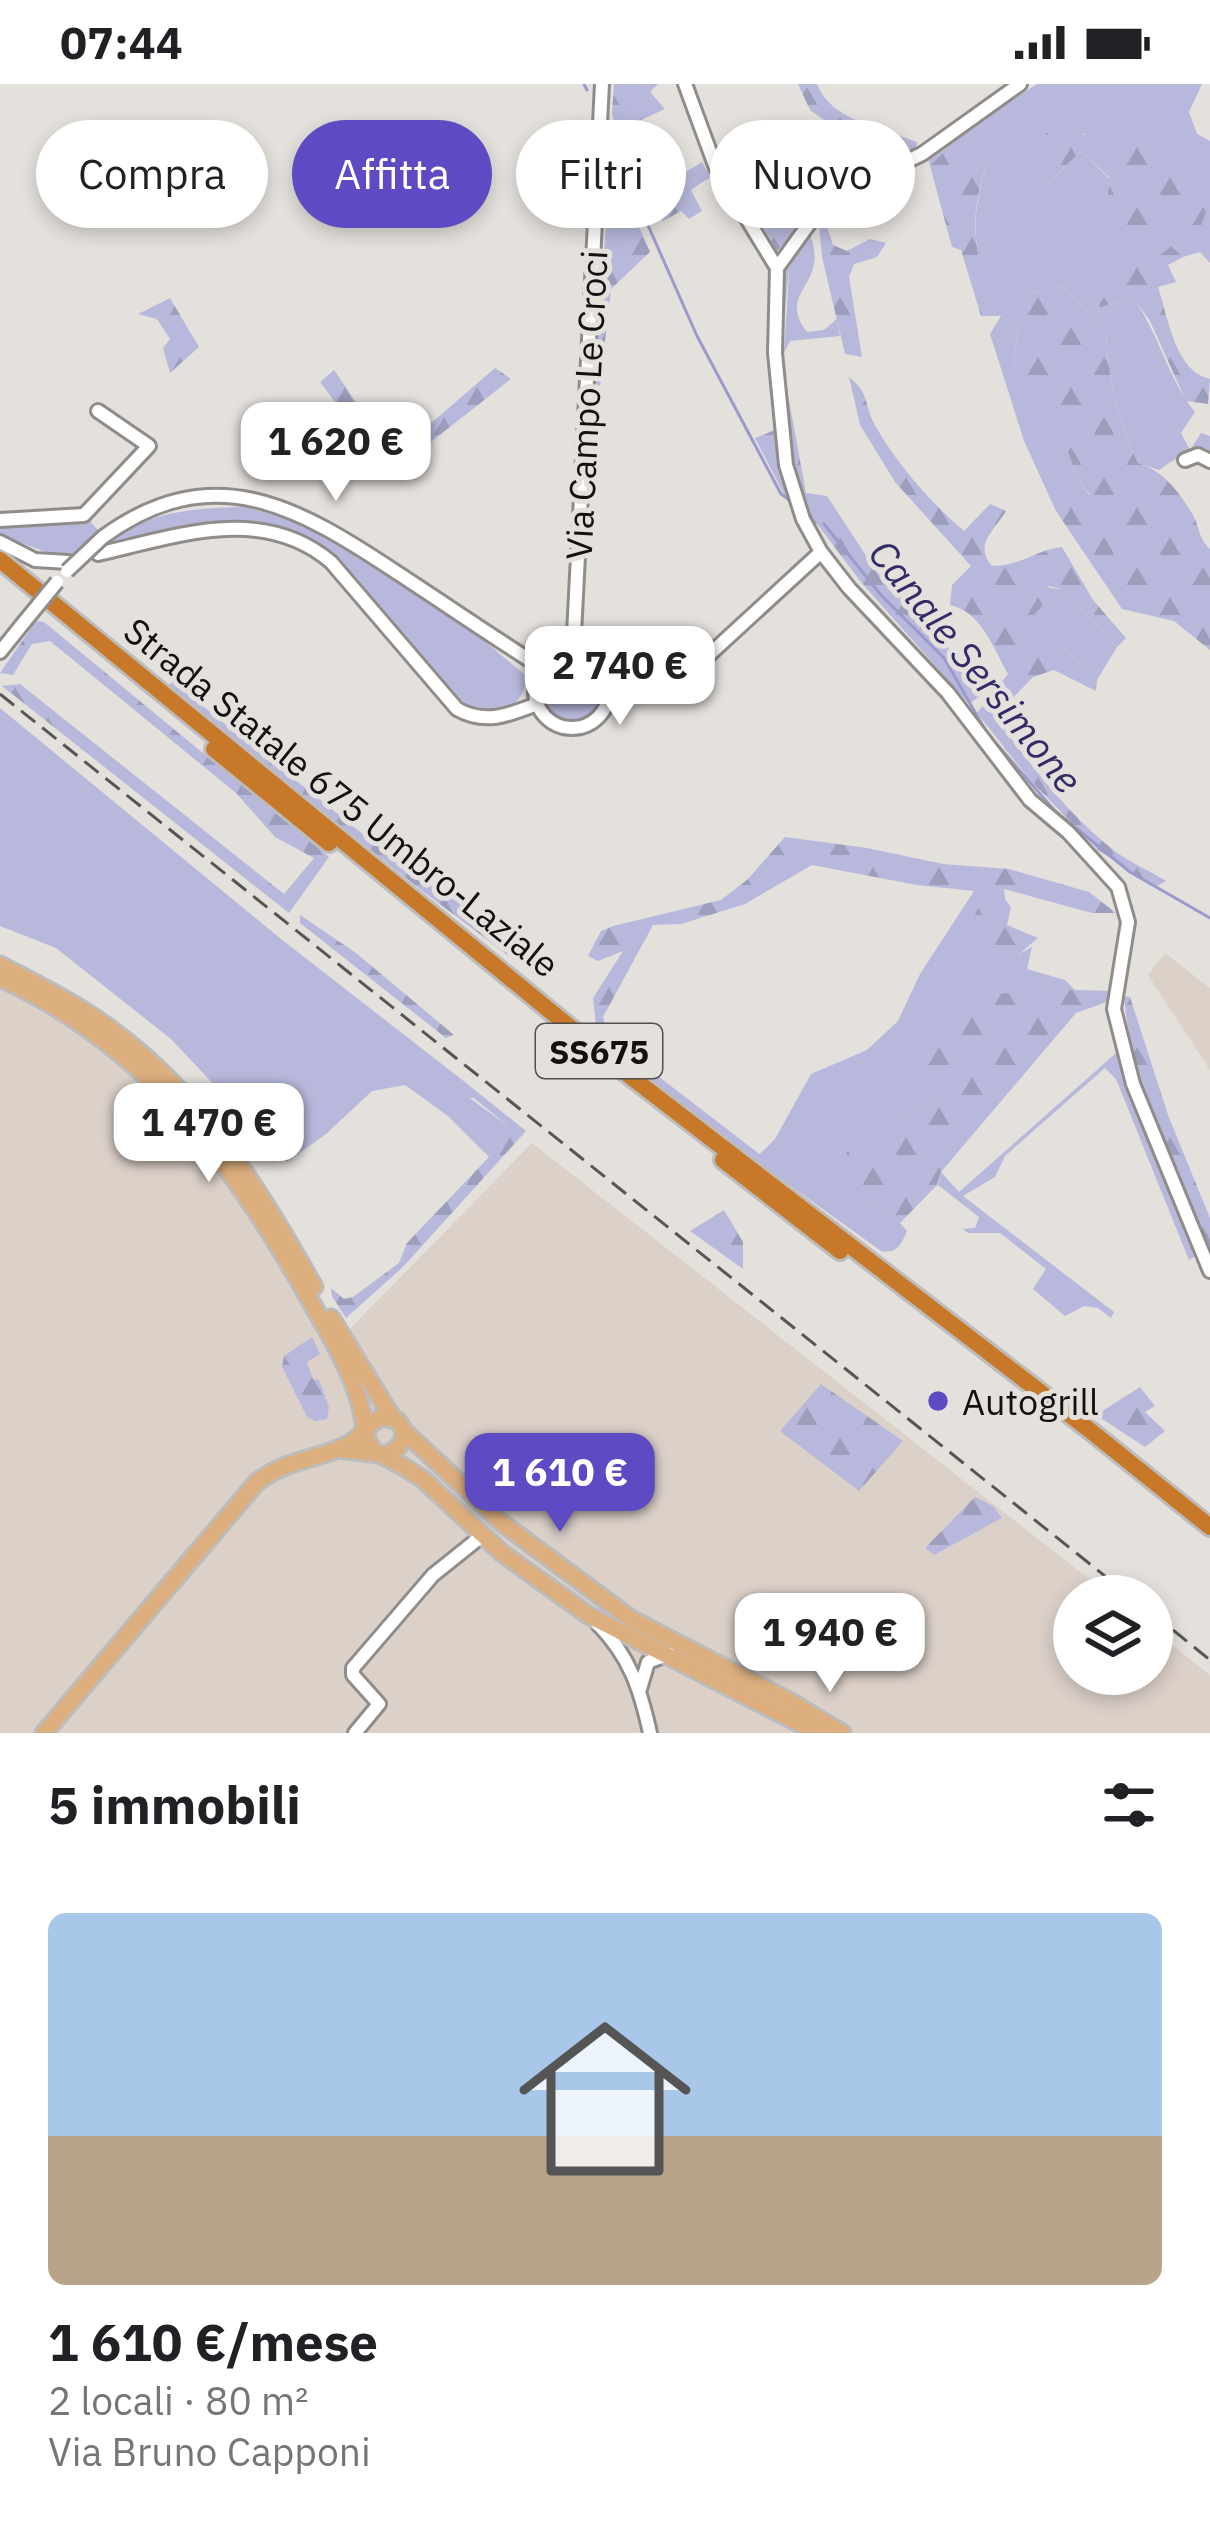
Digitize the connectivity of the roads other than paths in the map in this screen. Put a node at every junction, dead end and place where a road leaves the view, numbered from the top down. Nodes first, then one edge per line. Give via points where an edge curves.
1 (602, 84) edge
2 (685, 84) edge
3 (1020, 84) edge
4 (777, 268) junction
5 (98, 411) dead end
6 (1185, 460) dead end
7 (1210, 460) edge
8 (0, 520) edge
9 (0, 542) edge
10 (821, 552) junction
11 (98, 554) dead end
12 (0, 560) edge
13 (64, 572) junction
14 (0, 574) edge
15 (0, 652) edge
16 (573, 653) junction
17 (542, 668) junction
18 (609, 691) junction
19 (537, 704) junction
20 (0, 965) edge
21 (0, 978) edge
22 (1210, 1271) edge
23 (392, 1418) junction
24 (405, 1432) junction
25 (367, 1434) junction
26 (338, 1449) junction
27 (380, 1454) junction
28 (1210, 1527) edge
29 (483, 1535) junction
30 (1210, 1539) edge
31 (603, 1600) junction
32 (588, 1615) junction
33 (669, 1654) junction
34 (640, 1690) junction
35 (44, 1733) edge
36 (355, 1733) edge
37 (650, 1733) edge
38 (818, 1733) edge
39 (842, 1733) edge

1 - 16 street, Via Campo Le Croci
2 - 4 street via 716,167
3 - 4 street via 922,154 827,199
4 - 10 street via 775,353 787,465
5 - 8 street via 149,446 132,467 84,515
6 - 7 street
9 - 13 street
10 - 18 street via 674,688
10 - 22 street via 948,693 1030,800 1118,887 1128,922 1114,1009 1133,1084
11 - 19 street via 225,528 284,533 331,562 457,709 495,718
12 - 28 highway, Strada Statale 675 Umbro-Laziale / SS675 via 571,1029
13 - 15 street, bridge
13 - 17 street, bridge via 145,512 195,497 280,505 336,532
14 - 30 highway, Strada Statale 675 Umbro-Laziale / SS675 via 565,1036
16 - 17 street
16 - 18 street via 598,665
17 - 19 street
18 - 19 street via 600,715 578,727 554,723
20 - 23 main road via 115,1032 202,1115 250,1178
21 - 25 main road via 107,1042 207,1140 329,1334
23 - 24 main road
23 - 25 main road via 376,1419
24 - 27 main road via 398,1450
24 - 31 main road via 502,1523
25 - 26 main road
25 - 27 main road
26 - 27 main road
26 - 35 main road via 295,1460 257,1482
27 - 29 main road via 424,1480
29 - 32 main road
29 - 36 street via 433,1574 353,1668 379,1704
31 - 32 main road via 601,1611
31 - 39 main road
32 - 33 main road
32 - 34 street via 625,1655
33 - 34 street via 648,1662
33 - 38 main road
34 - 37 street

